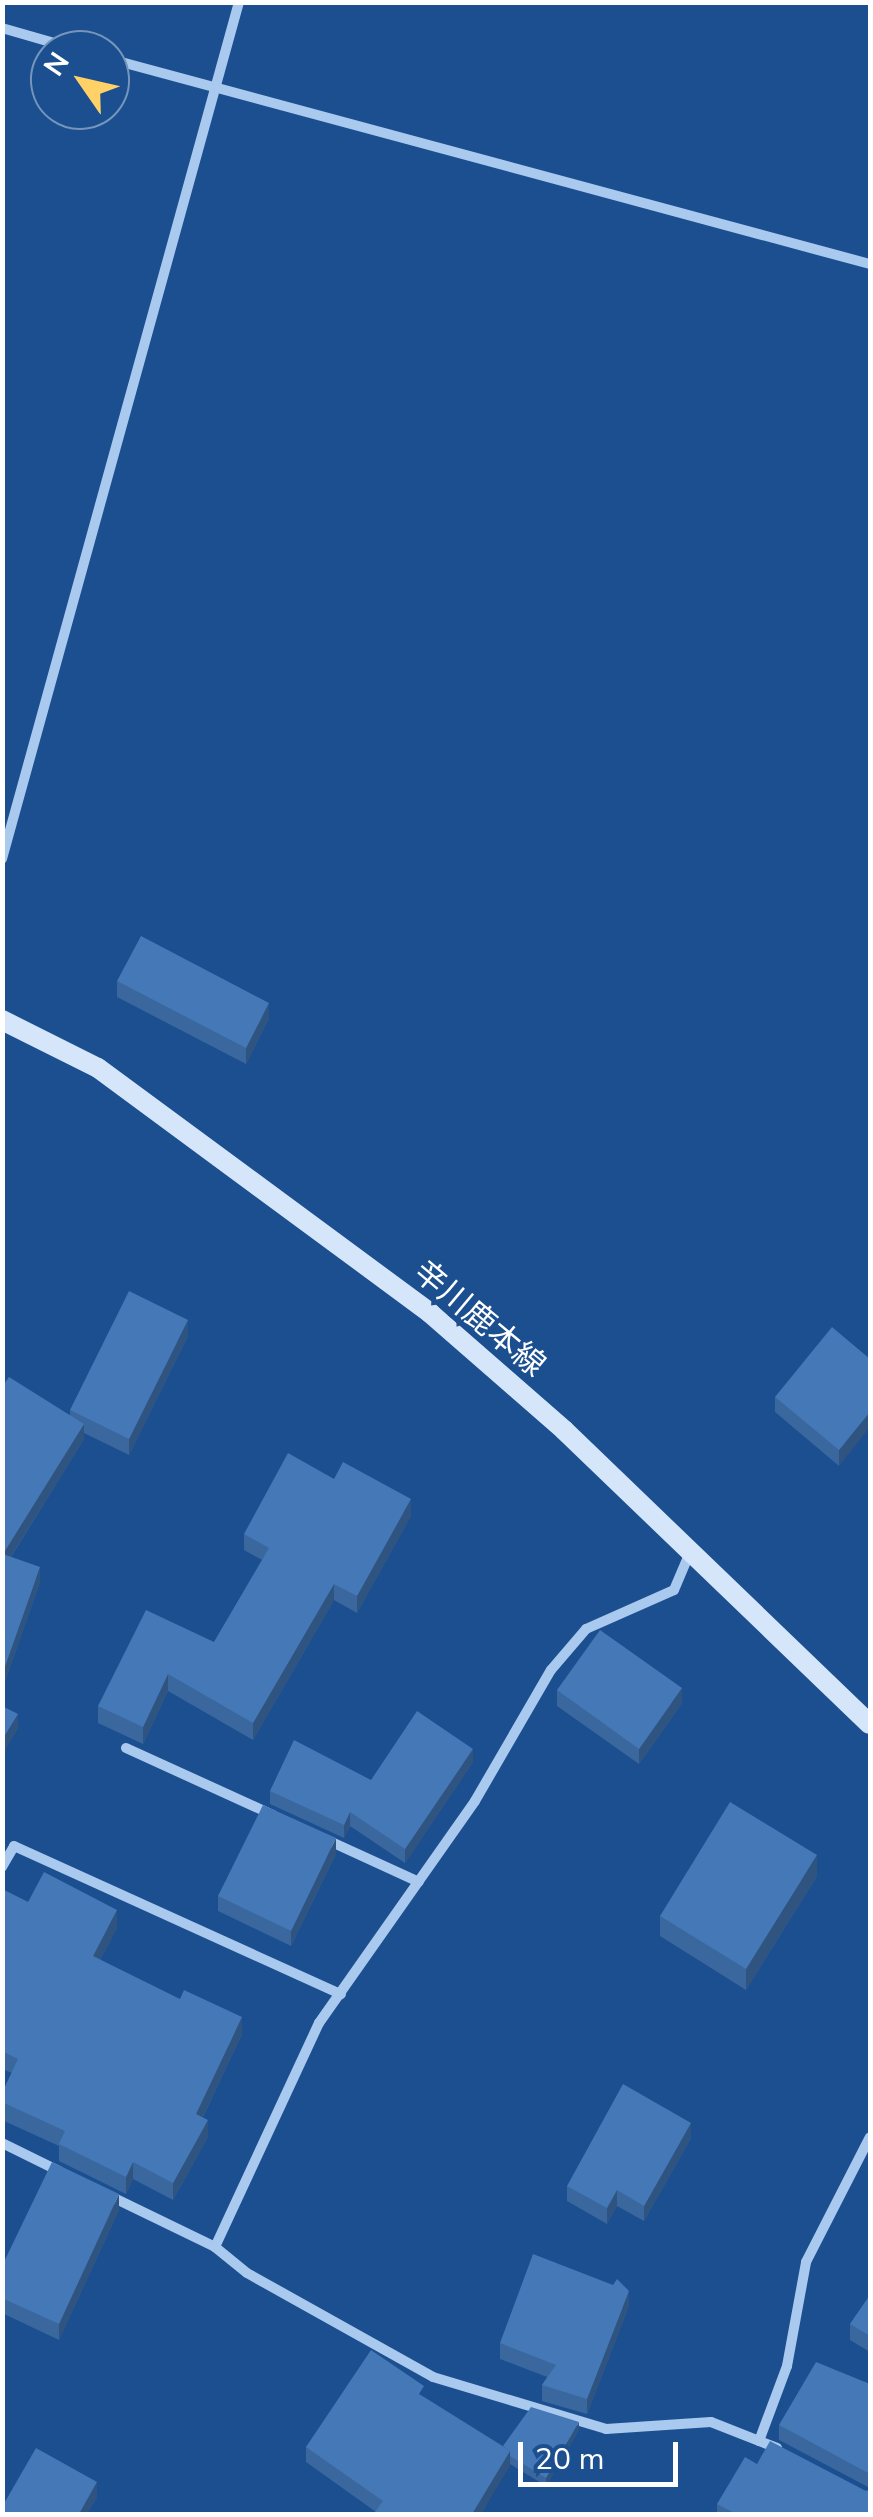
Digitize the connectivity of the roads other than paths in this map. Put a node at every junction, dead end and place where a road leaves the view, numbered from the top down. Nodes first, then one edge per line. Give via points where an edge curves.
1 (239, 2) edge
2 (2, 28) edge
3 (30, 36) edge
4 (130, 66) edge
5 (215, 90) junction
6 (870, 264) edge
7 (2, 859) edge
8 (2, 1020) edge
9 (691, 1550) junction
10 (870, 1724) edge
11 (126, 1748) edge
12 (281, 1819) edge
13 (316, 1835) edge
14 (2, 1867) edge
15 (420, 1882) junction
16 (341, 1994) junction
17 (870, 2137) edge
18 (2, 2143) edge
19 (73, 2178) edge
20 (91, 2186) edge
21 (215, 2247) junction
22 (759, 2441) junction
23 (785, 2452) edge

1 - 5 street
2 - 3 street
4 - 5 street
5 - 6 street
5 - 7 street
8 - 9 main road, 辛川鹿本線 via 98,1068 430,1313
9 - 10 main road, 辛川鹿本線
9 - 15 street via 674,1590 586,1629 551,1670
11 - 12 street
13 - 15 street
14 - 16 street via 14,1846
15 - 16 street
16 - 21 street via 319,2023
17 - 22 street via 806,2262 787,2366
18 - 19 street
20 - 21 street
21 - 22 street via 247,2273 433,2378 606,2428 711,2422
22 - 23 street

